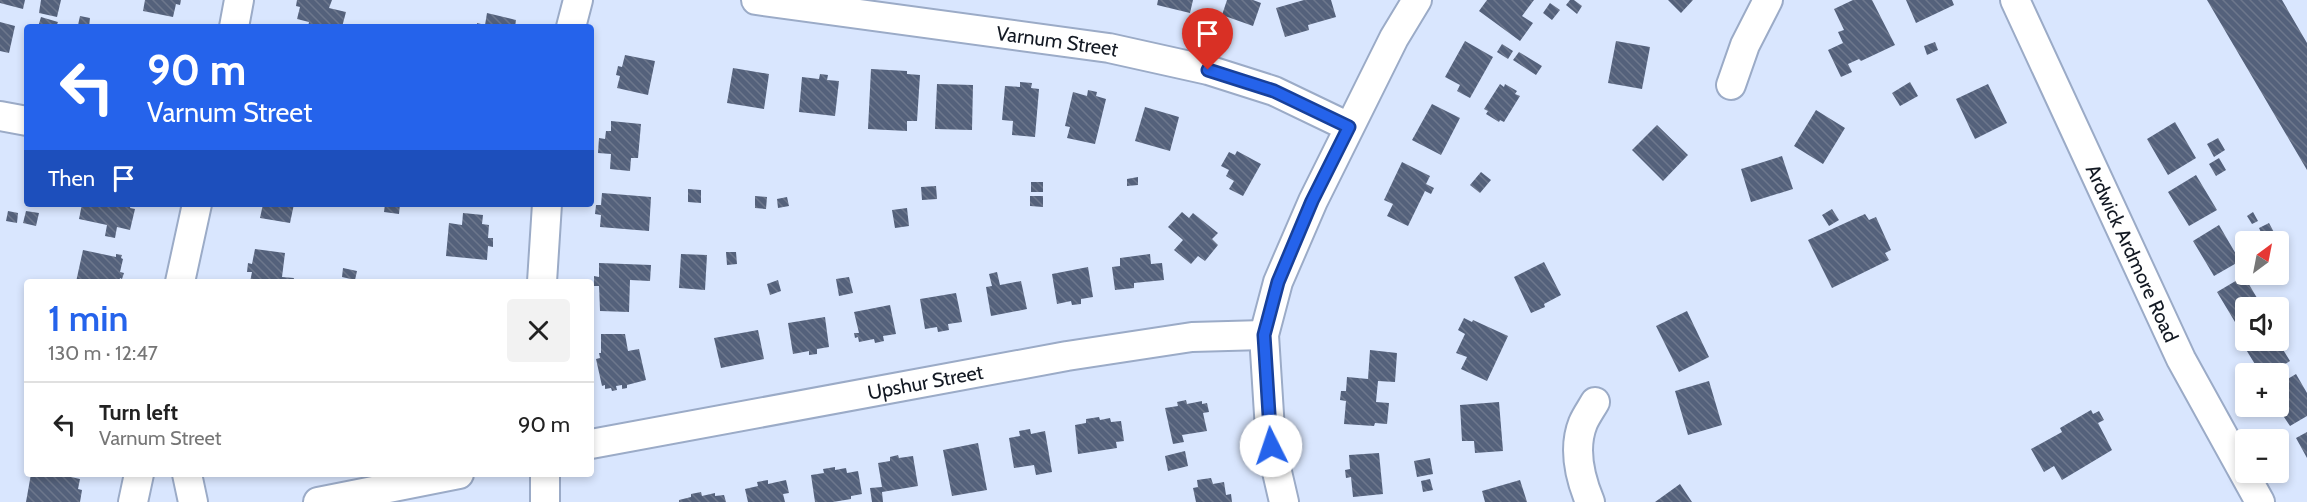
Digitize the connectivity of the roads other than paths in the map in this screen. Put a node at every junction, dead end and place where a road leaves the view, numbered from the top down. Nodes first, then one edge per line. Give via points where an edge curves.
1 (239, 0) edge
2 (578, 0) edge
3 (756, 0) edge
4 (1417, 0) edge
5 (1768, 0) edge
6 (2014, 0) edge
7 (235, 24) edge
8 (572, 24) edge
9 (1731, 85) dead end
10 (0, 116) edge
11 (24, 120) edge
12 (1349, 127) junction
13 (196, 207) edge
14 (547, 207) edge
15 (181, 279) edge
16 (542, 279) edge
17 (1264, 335) junction
18 (1595, 402) dead end
19 (594, 443) edge
20 (138, 477) edge
21 (188, 477) edge
22 (444, 477) edge
23 (545, 477) edge
24 (133, 502) edge
25 (193, 502) edge
26 (318, 502) edge
27 (545, 502) edge
28 (1284, 502) edge
29 (1590, 502) edge
30 (2260, 502) edge

1 - 7 street
2 - 8 street
3 - 12 street, Varnum Street via 1109,48 1208,70 1274,91
4 - 12 street
5 - 9 street via 1745,45
6 - 30 street, Ardwick Ardmore Road via 2181,359
10 - 11 street
12 - 17 street via 1278,282
13 - 15 street
14 - 16 street
17 - 19 street, Upshur Street via 1192,337 1067,356
17 - 28 street via 1271,446
18 - 29 street via 1583,423 1579,442 1579,466
20 - 24 street
21 - 25 street
22 - 26 street
23 - 27 street

